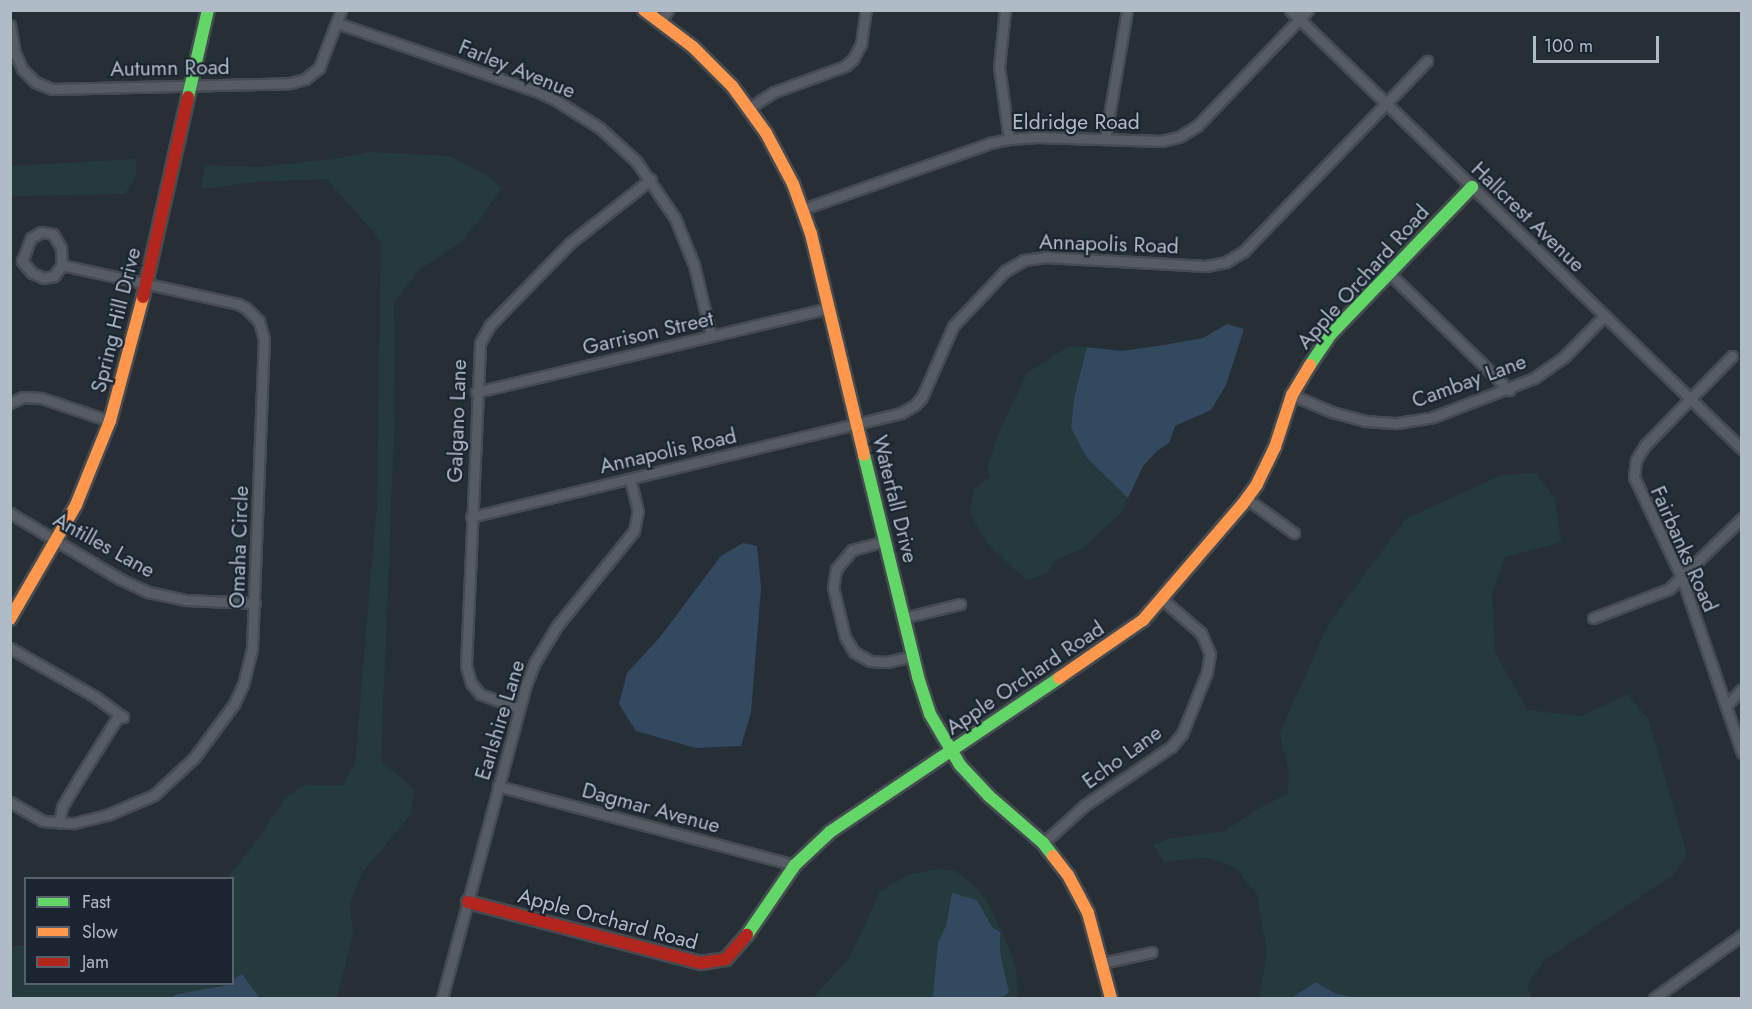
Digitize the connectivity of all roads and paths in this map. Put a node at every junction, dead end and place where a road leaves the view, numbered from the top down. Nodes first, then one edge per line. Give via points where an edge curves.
1 (207, 10) edge
2 (341, 10) edge
3 (644, 10) edge
4 (668, 10) edge
5 (866, 10) edge
6 (1005, 10) edge
7 (1127, 10) edge
8 (1290, 10) edge
9 (1308, 10) edge
10 (1299, 20) junction
11 (661, 21) junction
12 (337, 23) junction
13 (10, 25) edge
14 (1427, 61) dead end
15 (189, 86) junction
16 (1386, 104) junction
17 (749, 108) junction
18 (1009, 139) junction
19 (1106, 139) junction
20 (651, 179) junction
21 (1472, 187) junction
22 (802, 209) junction
23 (62, 265) junction
24 (1389, 273) junction
25 (146, 283) junction
26 (829, 308) junction
27 (1604, 316) junction
28 (711, 336) junction
29 (1732, 356) dead end
30 (1509, 390) junction
31 (476, 393) junction
32 (1292, 395) junction
33 (1690, 399) junction
34 (10, 403) edge
35 (110, 421) junction
36 (857, 424) junction
37 (1742, 449) edge
38 (630, 478) junction
39 (1247, 499) junction
40 (10, 513) edge
41 (471, 517) junction
42 (1742, 518) edge
43 (1294, 533) dead end
44 (885, 540) junction
45 (57, 541) junction
46 (1682, 578) junction
47 (1162, 599) junction
48 (255, 603) junction
49 (960, 604) dead end
50 (903, 618) junction
51 (1593, 618) dead end
52 (10, 619) edge
53 (10, 648) edge
54 (913, 656) junction
55 (1742, 689) edge
56 (1726, 706) junction
57 (519, 708) junction
58 (950, 752) junction
59 (1742, 753) edge
60 (498, 786) junction
61 (10, 802) edge
62 (59, 823) junction
63 (1043, 843) junction
64 (795, 865) junction
65 (468, 902) junction
66 (1742, 935) edge
67 (1152, 952) dead end
68 (1102, 963) junction
69 (442, 999) edge
70 (1111, 999) edge
71 (1654, 999) edge

1 - 15 street, Spring Hill Drive
2 - 12 street
3 - 11 street, Waterfall Drive
4 - 11 street
5 - 17 street via 861,44 845,66 774,92
6 - 18 street via 999,67
7 - 19 street
8 - 10 street, Hallcrest Avenue
9 - 10 street, Eldridge Road
10 - 16 street, Hallcrest Avenue
10 - 19 street, Eldridge Road via 1189,132 1161,141
11 - 17 street, Waterfall Drive via 713,66
12 - 15 street, Autumn Road via 324,61 305,79 290,83
12 - 20 street, Farley Avenue via 557,101 600,128
13 - 15 street, Autumn Road via 22,69 43,87
14 - 16 street, Annapolis Road
15 - 25 street, Spring Hill Drive
16 - 21 street, Hallcrest Avenue
16 - 36 street, Annapolis Road via 1244,251 1226,262 1206,266 1046,258 1014,265 953,326 915,405 901,413
17 - 22 street, Waterfall Drive via 781,159
18 - 19 street, Eldridge Road
18 - 22 street, Eldridge Road
20 - 28 street, Farley Avenue via 685,241
20 - 31 street, Galgano Lane via 570,243 490,325 477,353
21 - 24 street, Apple Orchard Road
21 - 27 street, Hallcrest Avenue
22 - 26 street, Waterfall Drive
23 - 23 street via 54,276 44,279 32,273 22,261 31,238 42,232 53,234 61,248
23 - 25 street, Omaha Circle
24 - 30 street
24 - 32 street, Apple Orchard Road via 1326,340
25 - 35 street, Spring Hill Drive
25 - 48 street, Omaha Circle via 238,304 254,314 263,330
26 - 28 street, Garrison Street
26 - 36 street, Waterfall Drive
27 - 30 street, Cambay Lane via 1548,370
27 - 33 street, Hallcrest Avenue
28 - 31 street, Garrison Street
29 - 33 street, Fairbanks Road
30 - 32 street, Cambay Lane via 1433,417 1397,423 1348,417
31 - 41 street, Galgano Lane
32 - 39 street, Apple Orchard Road via 1266,466
33 - 37 street, Hallcrest Avenue
33 - 46 street, Fairbanks Road via 1645,445 1634,468 1636,485
34 - 35 street via 41,398
35 - 45 street, Spring Hill Drive via 93,467
36 - 38 street, Annapolis Road
36 - 44 street, Waterfall Drive
38 - 41 street, Annapolis Road
38 - 57 street, Earlshire Lane via 638,510 634,531 551,634 535,662
39 - 43 street
39 - 47 street, Apple Orchard Road
40 - 45 street, Antilles Lane
41 - 57 street, Galgano Lane via 468,676 486,698
42 - 46 street
44 - 50 street, Waterfall Drive
44 - 54 street via 852,550 836,569 833,587 842,627 854,652 870,661
45 - 48 street, Antilles Lane via 148,592 184,600
45 - 52 street, Spring Hill Drive
46 - 51 street via 1659,595
46 - 56 street, Fairbanks Road
47 - 58 street, Apple Orchard Road via 1125,634
47 - 63 street, Echo Lane via 1201,633 1210,654 1207,672 1182,734 1164,753 1085,805
48 - 62 street, Omaha Circle via 252,649 243,685 234,704 194,758 165,787 133,805 74,823
49 - 50 street
50 - 54 street, Waterfall Drive
53 - 62 street via 123,717 117,718 78,780 62,807
54 - 58 street, Waterfall Drive via 930,714
55 - 56 street
56 - 59 street, Fairbanks Road
57 - 60 street, Earlshire Lane
58 - 63 street, Waterfall Drive via 974,781
58 - 64 street, Apple Orchard Road via 830,832
60 - 64 street, Dagmar Avenue
60 - 65 street, Earlshire Lane
61 - 62 street, Omaha Circle via 43,821
63 - 68 street, Waterfall Drive via 1078,893 1096,936
64 - 65 street, Apple Orchard Road via 734,954 709,964
65 - 69 street, Earlshire Lane
66 - 71 street
67 - 68 street
68 - 70 street, Waterfall Drive

